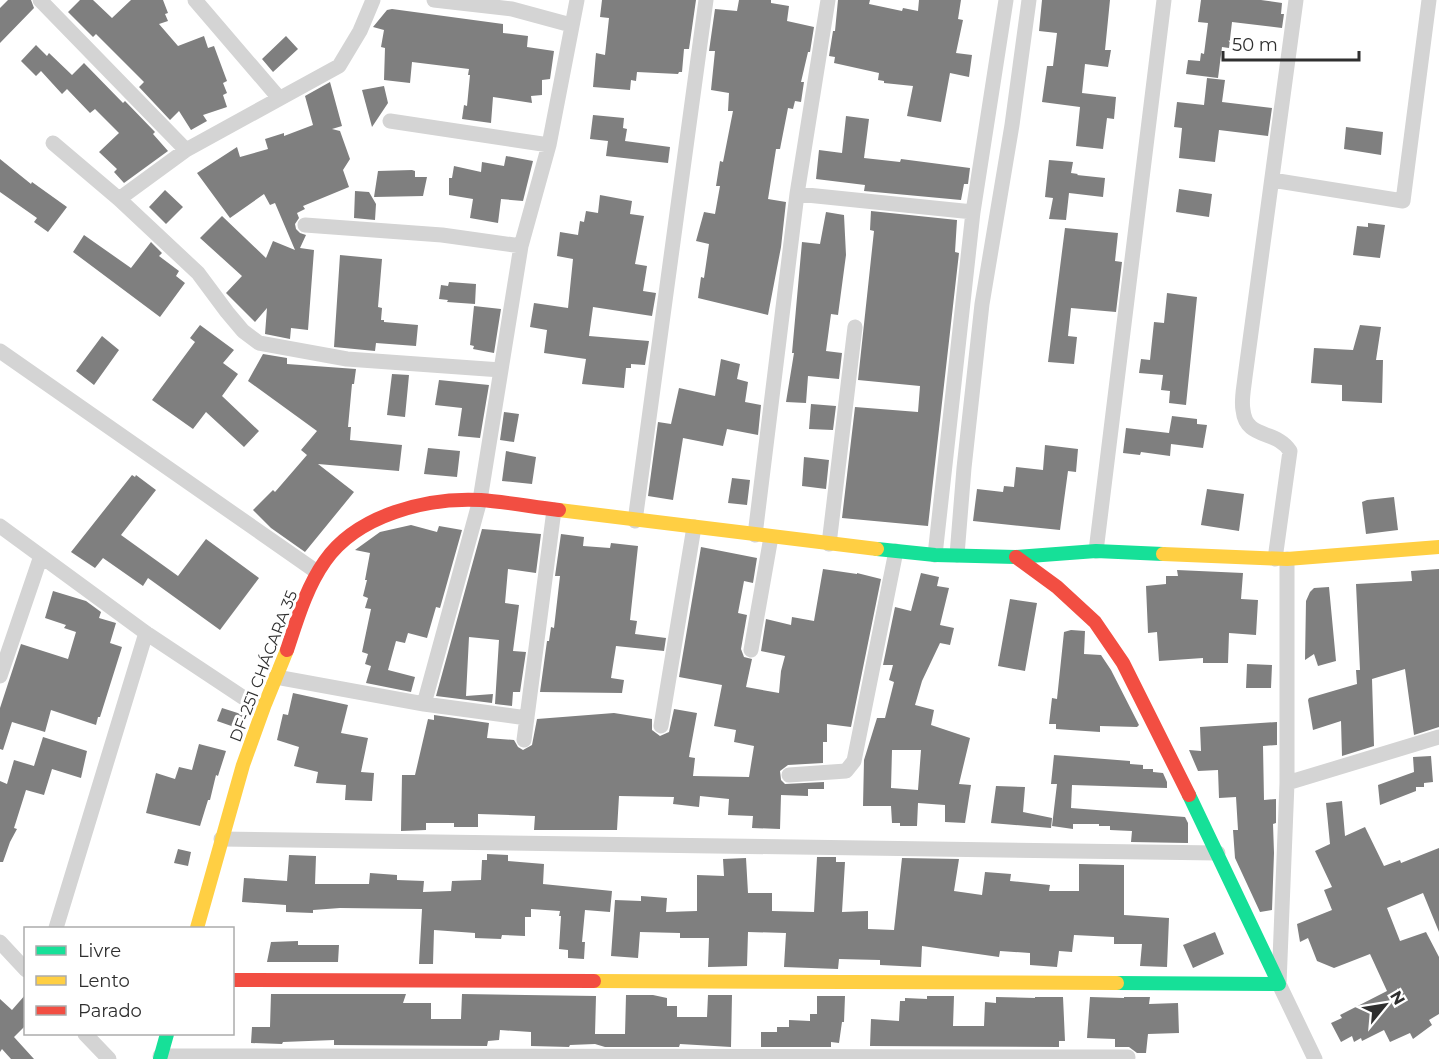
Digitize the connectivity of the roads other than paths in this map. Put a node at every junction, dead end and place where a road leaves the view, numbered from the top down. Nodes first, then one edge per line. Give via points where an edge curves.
1 (40, 0) edge
2 (195, 0) edge
3 (373, 0) edge
4 (434, 0) edge
5 (576, 0) edge
6 (706, 0) edge
7 (828, 0) edge
8 (1006, 0) edge
9 (1029, 0) edge
10 (1164, 0) edge
11 (1296, 0) edge
12 (1429, 0) edge
13 (512, 5) edge
14 (570, 25) junction
15 (279, 98) junction
16 (390, 121) dead end
17 (53, 143) dead end
18 (549, 145) junction
19 (186, 150) junction
20 (1272, 180) junction
21 (796, 195) junction
22 (119, 199) junction
23 (974, 212) junction
24 (305, 225) dead end
25 (521, 246) junction
26 (855, 327) dead end
27 (0, 351) edge
28 (501, 370) junction
29 (480, 500) junction
30 (554, 510) junction
31 (635, 521) junction
32 (0, 526) edge
33 (694, 527) junction
34 (754, 535) junction
35 (771, 537) junction
36 (829, 544) junction
37 (1439, 547) edge
38 (896, 551) junction
39 (1096, 551) junction
40 (935, 555) junction
41 (957, 555) junction
42 (41, 556) junction
43 (1016, 558) junction
44 (1281, 559) junction
45 (316, 572) junction
46 (146, 633) junction
47 (752, 650) dead end
48 (0, 676) edge
49 (276, 677) junction
50 (424, 704) junction
51 (262, 710) junction
52 (527, 718) junction
53 (661, 726) dead end
54 (1439, 737) edge
55 (524, 740) dead end
56 (789, 775) dead end
57 (1287, 783) junction
58 (221, 840) junction
59 (1218, 853) junction
60 (56, 927) edge
61 (197, 927) edge
62 (0, 942) edge
63 (24, 968) edge
64 (234, 980) edge
65 (1279, 984) junction
66 (86, 1035) edge
67 (167, 1035) edge
68 (1128, 1057) dead end
69 (160, 1058) edge
70 (109, 1059) edge
71 (1315, 1059) edge

1 - 19 street
2 - 15 street
3 - 15 street via 339,66
4 - 13 street
5 - 14 street
6 - 31 street
7 - 21 street
8 - 23 street
9 - 41 street via 982,304
10 - 39 street
11 - 20 street
12 - 20 street via 1403,201
13 - 14 street
14 - 18 street
15 - 19 street
16 - 18 street
17 - 22 street
18 - 25 street
19 - 22 street
20 - 44 street via 1243,412 1251,428 1279,438 1290,451
21 - 23 street
21 - 34 street
22 - 28 street via 198,273 227,312 259,343 347,359
23 - 40 street
24 - 25 street via 442,235
25 - 28 street
26 - 36 street
27 - 45 street
28 - 29 street
29 - 30 street, DF-251 CHÁCARA 35
29 - 45 street, DF-251 CHÁCARA 35 via 399,509 382,515 334,549
29 - 50 street
30 - 31 street, DF-251 CHÁCARA 35
30 - 52 street
31 - 33 street, DF-251 CHÁCARA 35
32 - 42 street
33 - 34 street, DF-251 CHÁCARA 35
33 - 53 street
34 - 35 street, DF-251 CHÁCARA 35
35 - 36 street, DF-251 CHÁCARA 35
35 - 47 street
36 - 38 street, DF-251 CHÁCARA 35
37 - 44 street, DF-251 CHÁCARA 35
38 - 40 street, DF-251 CHÁCARA 35
38 - 56 street via 854,761 846,771
39 - 43 street, DF-251 CHÁCARA 35
39 - 44 street, DF-251 CHÁCARA 35
40 - 41 street, DF-251 CHÁCARA 35
41 - 43 street, DF-251 CHÁCARA 35
42 - 46 street
42 - 48 street
43 - 59 street via 1057,587 1095,622 1123,663
44 - 57 street
45 - 49 street, DF-251 CHÁCARA 35
46 - 51 street
46 - 60 street
49 - 50 street
49 - 51 street, DF-251 CHÁCARA 35
50 - 52 street
51 - 58 street, DF-251 CHÁCARA 35
52 - 55 street
54 - 57 street
57 - 65 street
58 - 59 street
58 - 61 street, DF-251 CHÁCARA 35
59 - 65 street
62 - 63 street
64 - 65 street
65 - 71 street
66 - 70 street
67 - 69 street
68 - 69 street

